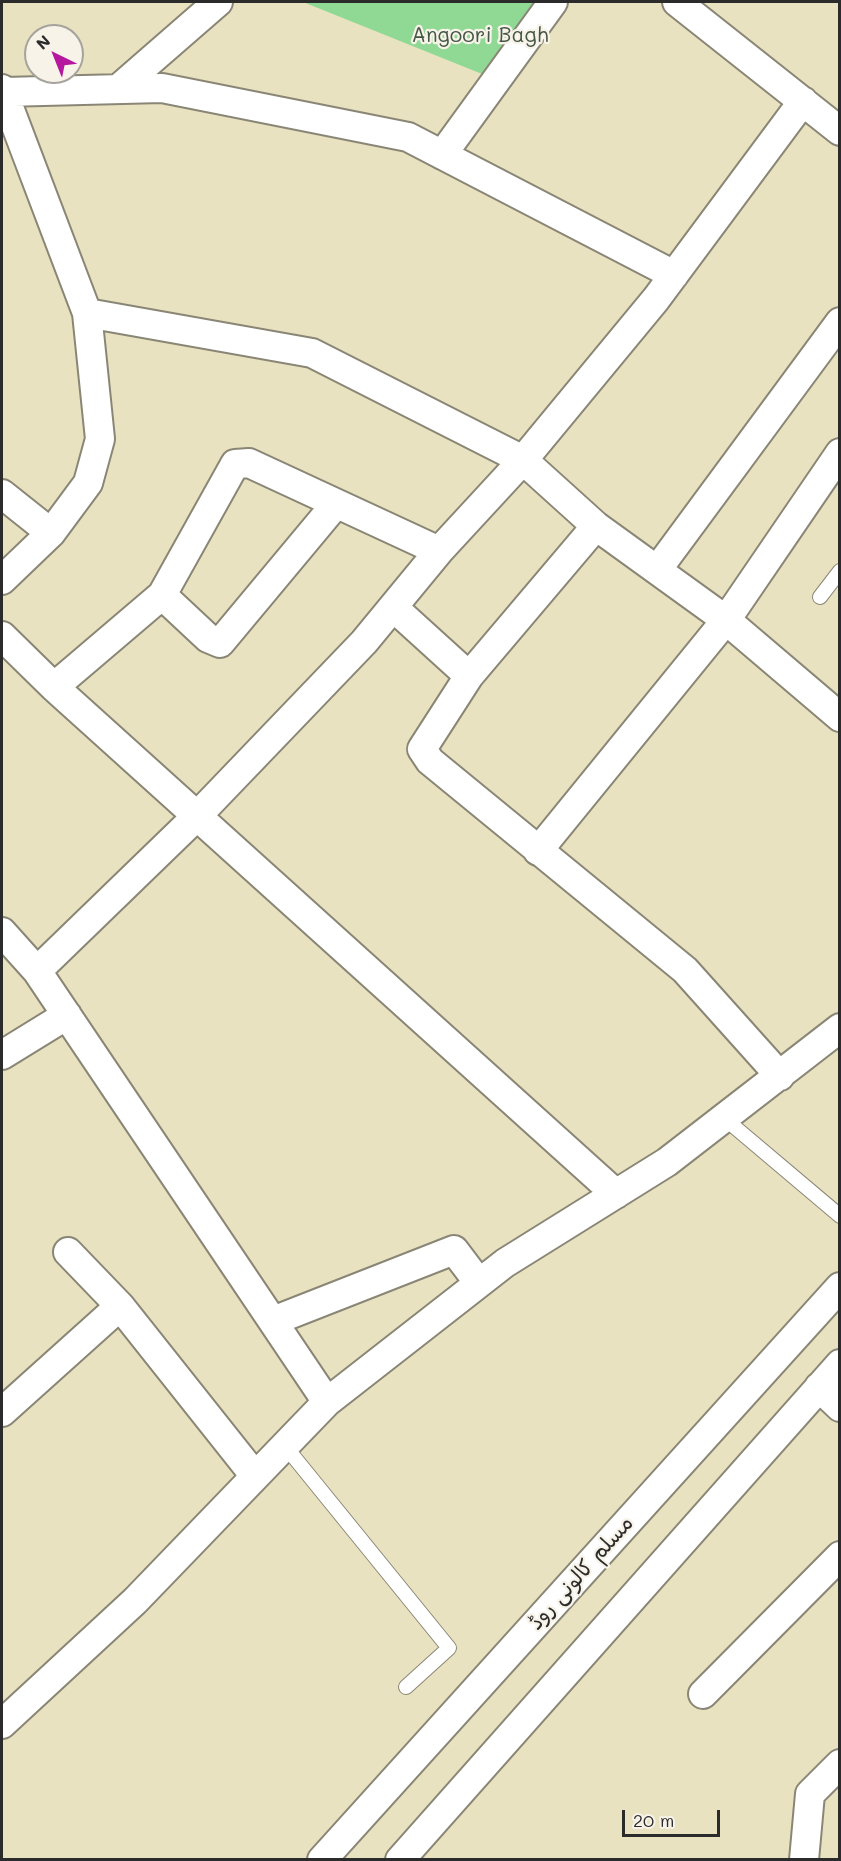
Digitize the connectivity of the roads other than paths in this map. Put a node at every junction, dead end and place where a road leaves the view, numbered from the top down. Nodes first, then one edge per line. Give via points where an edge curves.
1 (218, 2) edge
2 (554, 2) edge
3 (677, 2) edge
4 (118, 89) junction
5 (3, 90) edge
6 (803, 101) junction
7 (840, 131) edge
8 (442, 155) junction
9 (674, 275) junction
10 (87, 313) junction
11 (840, 322) edge
12 (840, 453) edge
13 (523, 460) junction
14 (2, 494) edge
15 (335, 505) junction
16 (596, 526) junction
17 (51, 533) junction
18 (438, 551) junction
19 (657, 570) junction
20 (840, 571) edge
21 (2, 580) edge
22 (162, 595) junction
23 (819, 597) dead end
24 (393, 607) junction
25 (726, 620) junction
26 (2, 636) edge
27 (469, 676) junction
28 (54, 687) junction
29 (840, 717) edge
30 (197, 816) junction
31 (538, 851) junction
32 (2, 932) edge
33 (37, 971) junction
34 (67, 1015) junction
35 (840, 1029) edge
36 (2, 1055) edge
37 (780, 1076) junction
38 (724, 1118) junction
39 (616, 1194) junction
40 (840, 1216) edge
41 (68, 1252) dead end
42 (479, 1283) junction
43 (840, 1287) edge
44 (120, 1306) junction
45 (273, 1321) junction
46 (840, 1364) edge
47 (819, 1387) junction
48 (327, 1402) junction
49 (840, 1407) edge
50 (2, 1412) edge
51 (285, 1446) junction
52 (255, 1476) junction
53 (840, 1556) edge
54 (406, 1687) dead end
55 (703, 1694) dead end
56 (2, 1724) edge
57 (840, 1764) edge
58 (322, 1860) edge
59 (400, 1860) edge
60 (804, 1860) edge

1 - 4 street
2 - 8 street
3 - 6 street
4 - 5 street
4 - 8 street via 162,88 408,137
5 - 10 street
6 - 7 street
6 - 9 street
8 - 9 street
9 - 13 street
10 - 13 street via 312,353
10 - 17 street via 100,439 88,483
11 - 19 street
12 - 25 street
13 - 16 street
13 - 18 street
14 - 17 street
15 - 18 street
15 - 22 street via 220,643 208,638
15 - 22 street via 249,463 235,464
16 - 19 street
16 - 27 street
17 - 21 street
18 - 24 street
19 - 25 street
20 - 23 lane
22 - 28 street
24 - 27 street
24 - 30 street
25 - 29 street
25 - 31 street
26 - 28 street
27 - 31 street via 422,749 430,761
28 - 30 street
30 - 33 street
30 - 39 street
31 - 37 street via 685,970
32 - 33 street
33 - 34 street
34 - 36 street
34 - 45 street
35 - 37 street
37 - 38 street
38 - 39 street via 668,1162
38 - 40 lane
39 - 42 street
41 - 44 street
42 - 45 street via 454,1250
42 - 48 street
43 - 58 street, مسلم کالونی روڈ
44 - 50 street
44 - 52 street
45 - 48 street
46 - 47 street
47 - 49 street
47 - 59 street
48 - 51 street
51 - 52 street
51 - 54 lane via 449,1648
52 - 56 street via 135,1601
53 - 55 street
57 - 60 street via 810,1794

